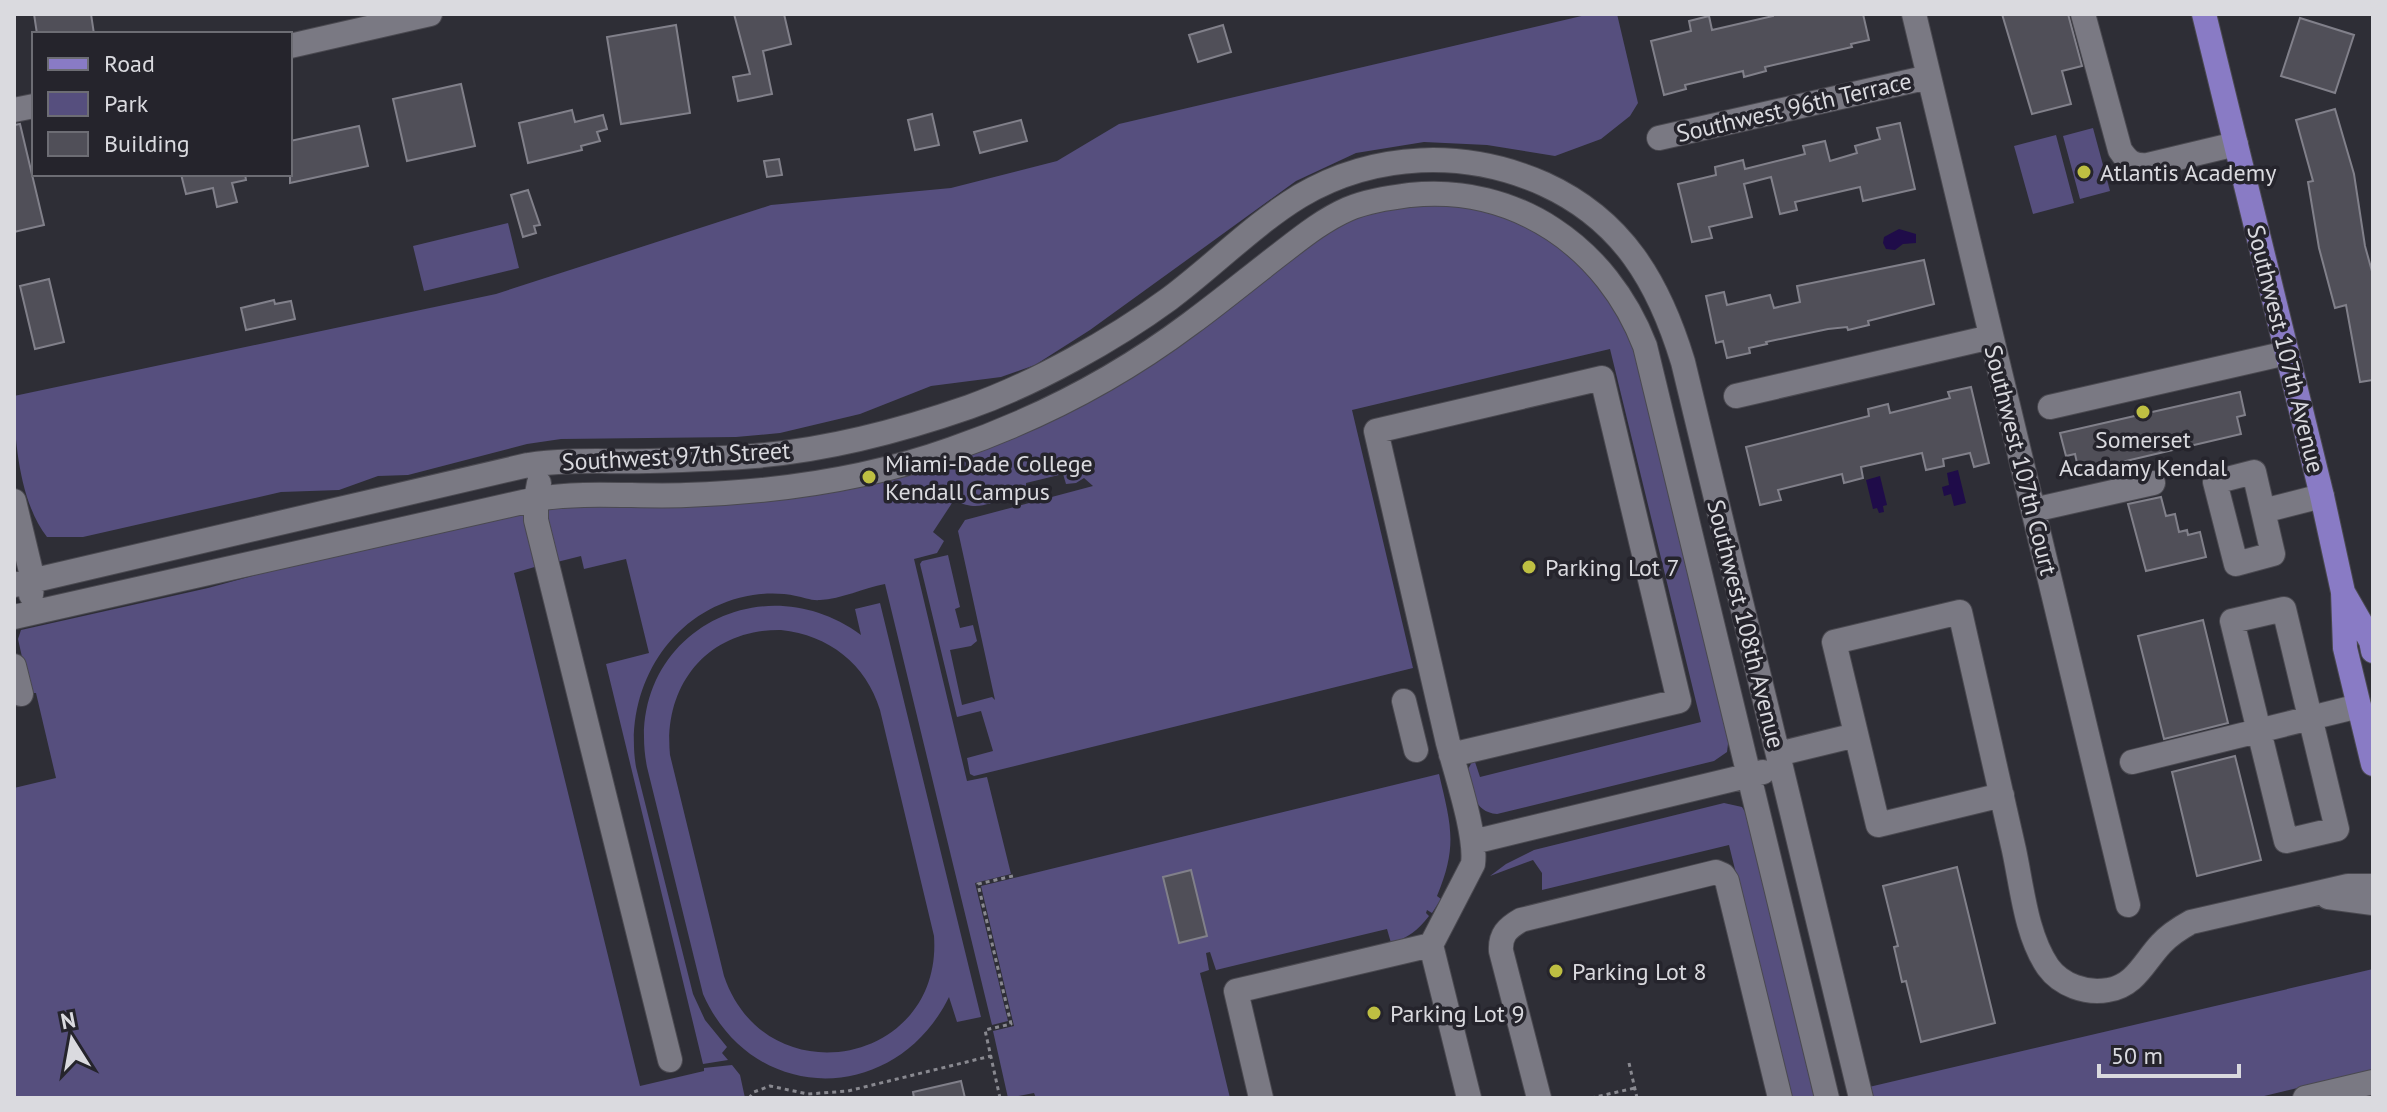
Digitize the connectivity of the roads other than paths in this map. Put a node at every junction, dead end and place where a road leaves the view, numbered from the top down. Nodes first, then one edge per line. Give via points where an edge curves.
1 (430, 14) edge
2 (1914, 14) edge
3 (2083, 14) edge
4 (2204, 14) edge
5 (292, 46) edge
6 (1929, 77) junction
7 (1659, 138) dead end
8 (2236, 144) junction
9 (1559, 191) joint
10 (1542, 223) joint
11 (1128, 326) junction
12 (1991, 337) junction
13 (2287, 353) junction
14 (1074, 395) junction
15 (1736, 396) dead end
16 (2050, 407) dead end
17 (645, 461) junction
18 (2153, 483) dead end
19 (2322, 496) junction
20 (536, 499) junction
21 (14, 501) edge
22 (2033, 510) junction
23 (2263, 511) dead end
24 (20, 586) edge
25 (2343, 592) junction
26 (22, 615) edge
27 (2373, 651) edge
28 (14, 666) edge
29 (21, 694) dead end
30 (1404, 701) dead end
31 (2359, 706) junction
32 (2310, 718) junction
33 (2259, 731) junction
34 (1856, 735) junction
35 (1416, 750) dead end
36 (1451, 755) junction
37 (1780, 761) junction
38 (2132, 762) dead end
39 (2373, 764) edge
40 (1749, 776) junction
41 (2002, 795) junction
42 (1473, 842) junction
43 (2373, 886) edge
44 (2318, 894) junction
45 (2373, 903) edge
46 (2128, 905) dead end
47 (1431, 945) junction
48 (670, 1060) dead end
49 (2373, 1082) edge
50 (1261, 1098) edge
51 (1469, 1098) edge
52 (1539, 1098) edge
53 (1780, 1098) edge
54 (1827, 1098) edge
55 (1861, 1098) edge
56 (2305, 1098) edge

1 - 5 street
2 - 6 street, Southwest 107th Court
3 - 8 street via 2126,160 2148,165
4 - 8 main road, Southwest 107th Avenue
6 - 7 street, Southwest 96th Terrace
6 - 12 street, Southwest 107th Court
8 - 13 main road, Southwest 107th Avenue
9 - 11 street, Southwest 97th Street via 1466,162 1417,160 1336,178 1298,197
9 - 37 street, Southwest 108th Avenue via 1636,257 1670,320
10 - 14 street, Southwest 97th Street via 1498,203 1452,193 1400,196 1350,208 1316,227 1132,363
10 - 40 street, Southwest 108th Avenue via 1578,248 1608,279 1645,346
11 - 14 street via 1128,347 1085,375
11 - 17 street, Southwest 97th Street via 1051,370 971,406 848,443 775,454
12 - 15 street
12 - 22 street, Southwest 107th Court
13 - 16 street
13 - 19 main road, Southwest 107th Avenue
14 - 20 street, Southwest 97th Street via 950,450 817,483 717,493
17 - 20 street via 612,472 546,478 538,485
17 - 24 street, Southwest 97th Street via 557,461 493,471
18 - 22 street
19 - 23 street
19 - 25 main road, Southwest 107th Avenue
20 - 26 street, Southwest 97th Street
20 - 48 street via 539,533
21 - 24 street
22 - 46 street, Southwest 107th Court
24 - 26 street
25 - 27 main road, Southwest 107th Avenue
25 - 31 main road, Southwest 107th Avenue via 2345,648
28 - 29 street
30 - 35 street
31 - 32 street
31 - 39 main road, Southwest 107th Avenue
32 - 33 street
32 - 33 street via 2284,609 2232,621
32 - 33 street via 2337,829 2286,841
33 - 38 street
34 - 37 street
34 - 41 street via 1878,825
34 - 41 street via 1834,642 1960,612
36 - 36 street via 1376,431 1602,378 1679,701
36 - 42 street
37 - 40 street
37 - 55 street, Southwest 108th Avenue
40 - 42 street
40 - 54 street, Southwest 108th Avenue
41 - 44 street via 2042,957 2053,974 2080,988 2109,990 2131,981 2161,944 2191,922
42 - 47 street via 1473,864
43 - 44 street
44 - 45 street
47 - 50 street via 1236,991
47 - 51 street
49 - 56 street
52 - 53 street via 1501,951 1506,929 1521,920 1716,872 1727,881

